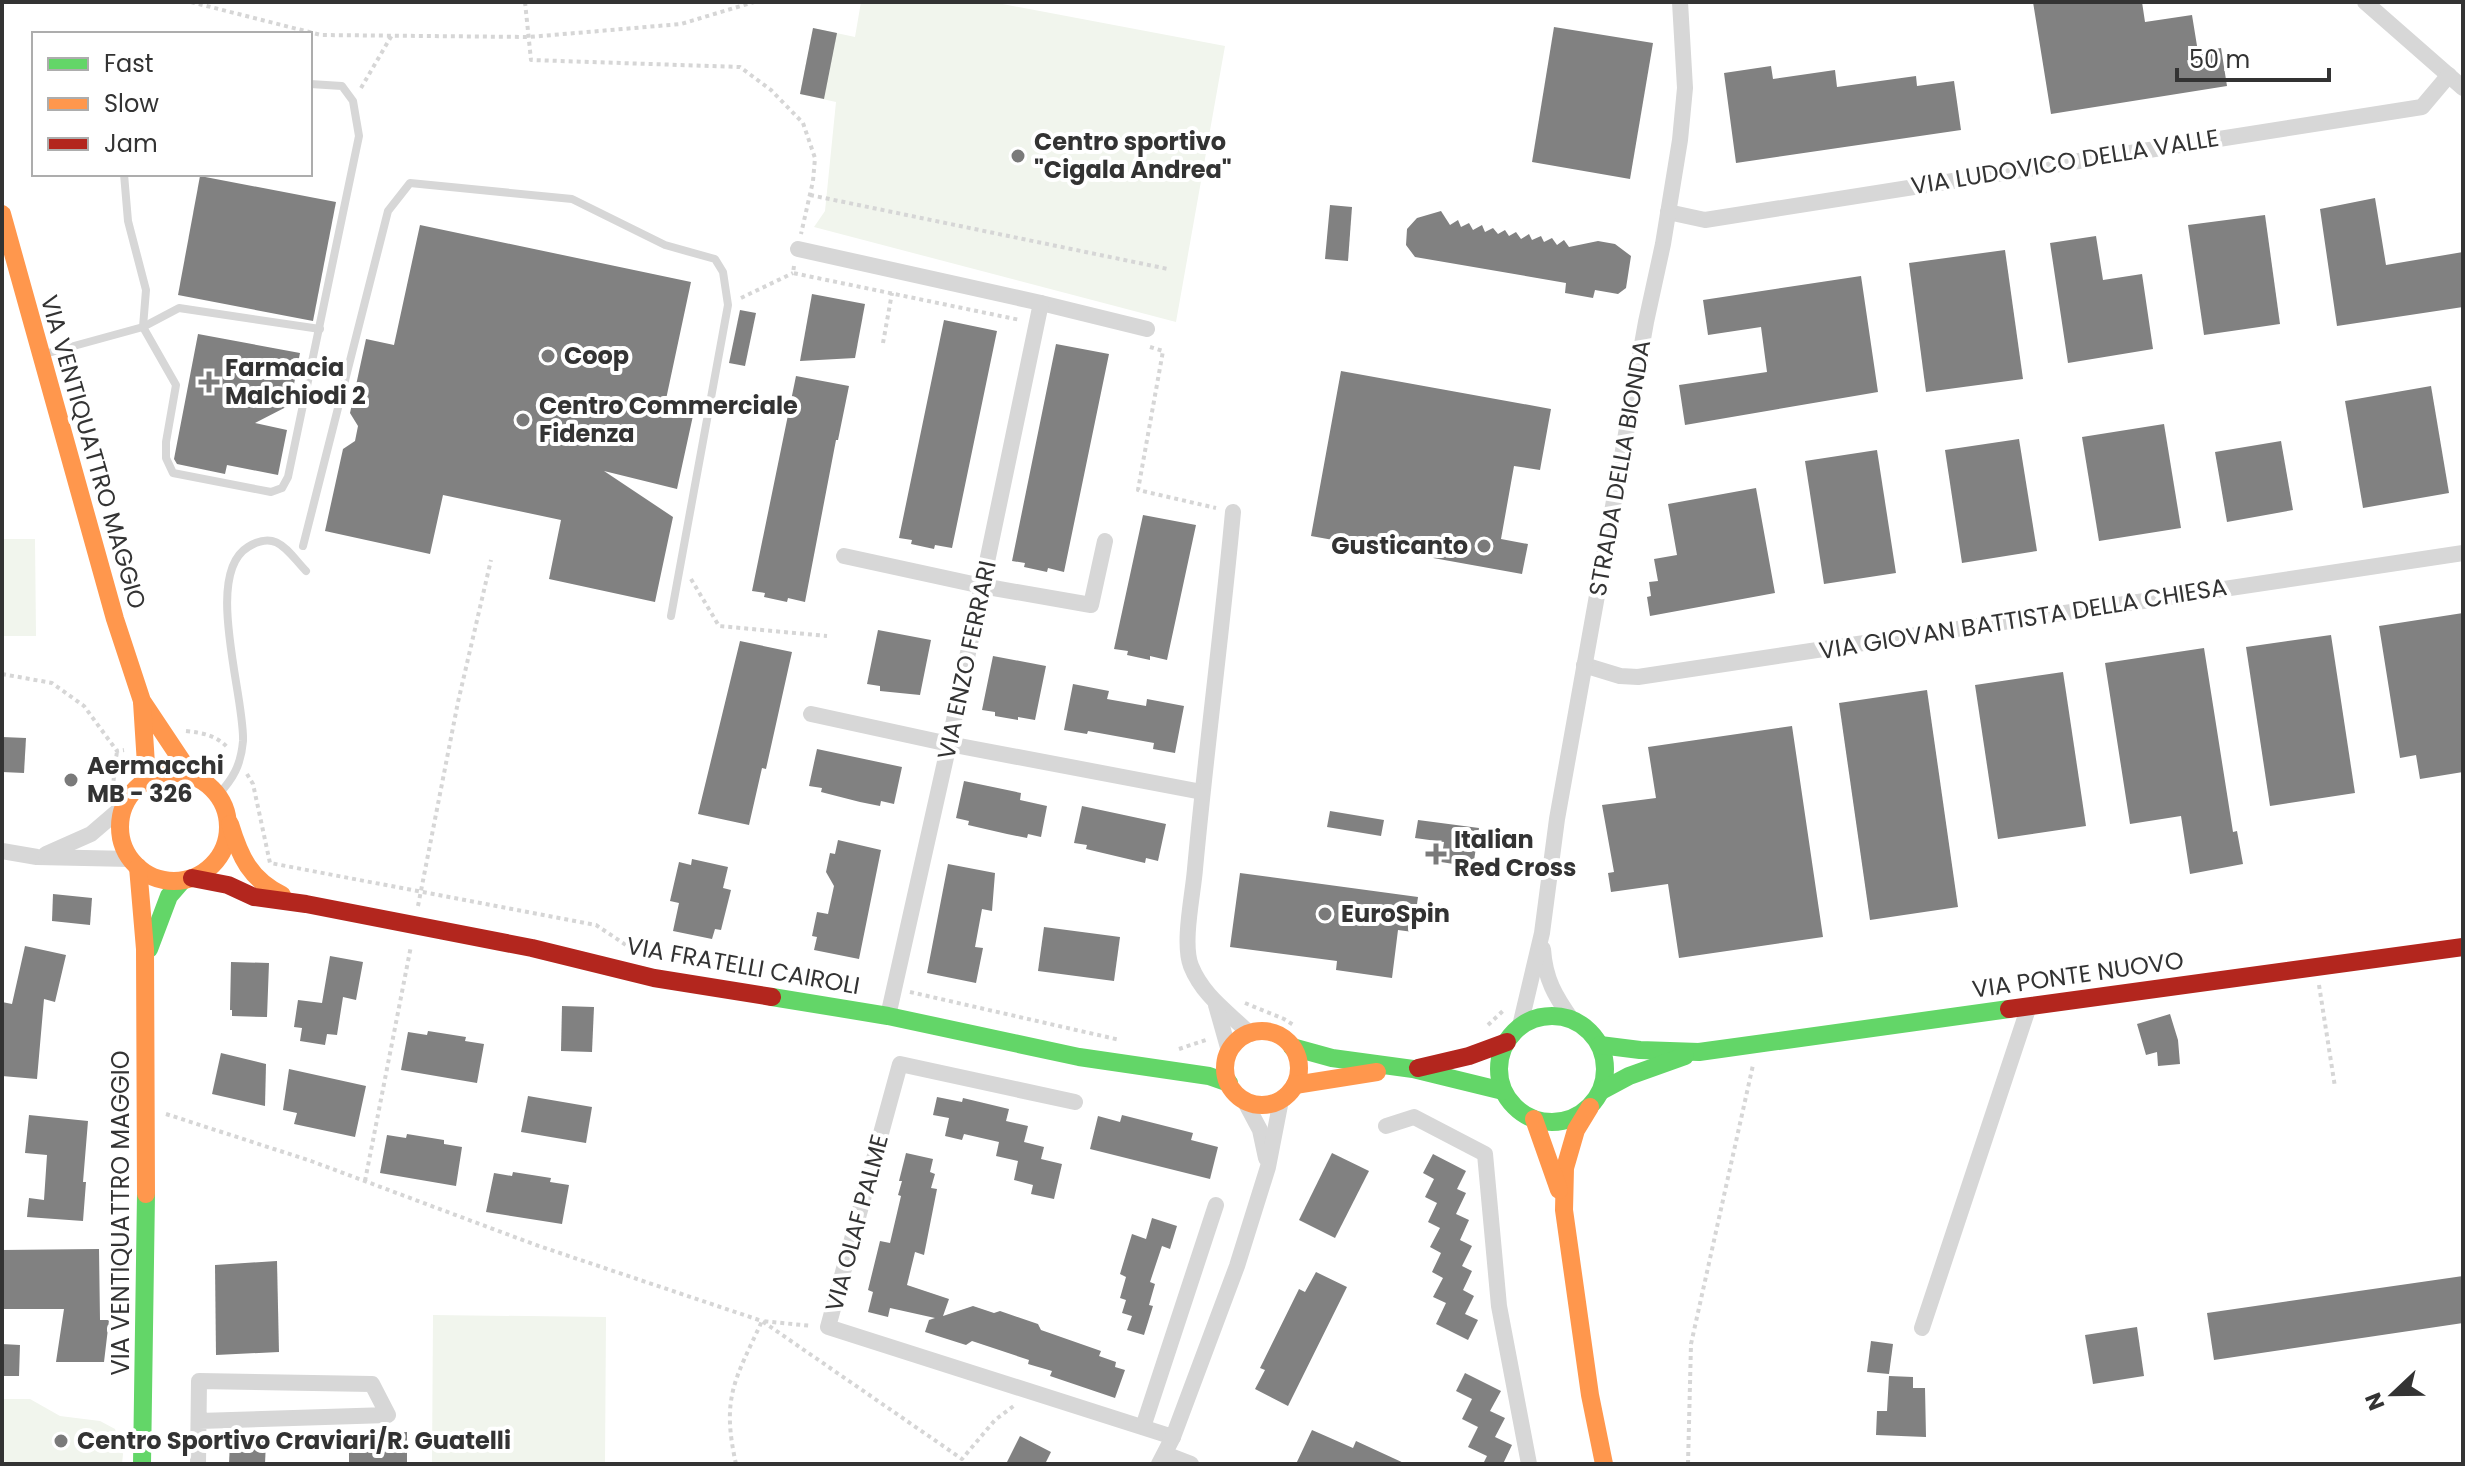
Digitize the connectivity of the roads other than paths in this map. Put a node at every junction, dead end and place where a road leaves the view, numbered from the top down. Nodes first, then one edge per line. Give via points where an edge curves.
1 (1680, 2) edge
2 (2365, 2) edge
3 (2449, 75) junction
4 (312, 84) edge
5 (2463, 88) edge
6 (124, 176) edge
7 (1668, 212) junction
8 (2, 214) edge
9 (798, 249) road end
10 (1041, 303) junction
11 (143, 327) junction
12 (320, 329) junction
13 (1147, 337) road end
14 (40, 355) junction
15 (1233, 512) road end
16 (1105, 541) dead end
17 (303, 546) dead end
18 (2463, 553) edge
19 (844, 556) dead end
20 (306, 571) dead end
21 (982, 586) junction
22 (671, 616) dead end
23 (1584, 665) junction
24 (142, 701) junction
25 (811, 714) dead end
26 (949, 744) junction
27 (192, 776) junction
28 (147, 780) junction
29 (1202, 792) junction
30 (126, 804) junction
31 (222, 804) junction
32 (2, 851) edge
33 (37, 857) junction
34 (134, 863) junction
35 (187, 880) junction
36 (306, 904) junction
37 (1542, 933) junction
38 (2463, 947) edge
39 (144, 962) junction
40 (1216, 1005) junction
41 (2029, 1006) junction
42 (888, 1016) junction
43 (1572, 1020) junction
44 (1520, 1026) junction
45 (1250, 1034) junction
46 (1507, 1042) junction
47 (1600, 1045) junction
48 (1292, 1047) junction
49 (1229, 1052) junction
50 (1699, 1052) junction
51 (1407, 1068) junction
52 (1173, 1072) junction
53 (1229, 1083) junction
54 (1295, 1085) junction
55 (1503, 1091) junction
56 (1596, 1099) junction
57 (1244, 1100) junction
58 (1281, 1100) junction
59 (1075, 1102) dead end
60 (1534, 1119) junction
61 (1386, 1126) dead end
62 (1268, 1167) junction
63 (1216, 1205) dead end
64 (1564, 1210) junction
65 (1922, 1328) dead end
66 (199, 1421) junction
67 (1143, 1427) junction
68 (1173, 1437) junction
69 (1162, 1459) edge
70 (142, 1464) edge
71 (198, 1464) edge
72 (1191, 1464) edge
73 (1529, 1464) edge
74 (1604, 1464) edge

1 - 7 street, STRADA DELLA BIONDA via 1685,88
2 - 3 street
3 - 5 street
3 - 7 street, VIA LUDOVICO DELLA VALLE via 2422,107 1705,220
4 - 12 lane via 342,86 353,101 359,136
6 - 11 lane via 128,221 146,290
7 - 23 street, STRADA DELLA BIONDA
8 - 14 street, VIA VENTIQUATTRO MAGGIO
9 - 10 street
10 - 13 street
10 - 21 street, VIA ENZO FERRARI
11 - 12 lane via 179,308
11 - 12 lane via 176,385 166,442 173,473 271,492 282,488 288,477
11 - 14 lane
14 - 24 street, VIA VENTIQUATTRO MAGGIO
15 - 29 street
16 - 21 street via 1091,605
17 - 22 lane via 388,211 410,183 572,199 665,245 715,259 723,272 728,305
18 - 23 street, VIA GIOVAN BATTISTA DELLA CHIESA via 1638,677
19 - 21 street
20 - 31 lane via 277,541 261,539 242,550 229,573 227,613 243,742
21 - 26 street, VIA ENZO FERRARI
23 - 37 street, STRADA DELLA BIONDA
24 - 27 street, VIA VENTIQUATTRO MAGGIO
24 - 28 street, VIA VENTIQUATTRO MAGGIO
25 - 26 street
26 - 29 street
26 - 42 street, VIA ENZO FERRARI
27 - 28 street via 177,773
27 - 31 street, VIA VENTIQUATTRO MAGGIO
28 - 30 street
29 - 40 street via 1188,954
30 - 33 street via 91,834
30 - 34 street, VIA VENTIQUATTRO MAGGIO via 120,832
31 - 35 street, VIA VENTIQUATTRO MAGGIO via 228,828 225,845 206,871
31 - 36 street, VIA FRATELLI CAIROLI via 250,875 267,889
32 - 33 street
33 - 34 street
34 - 35 street via 159,878
34 - 39 street, VIA VENTIQUATTRO MAGGIO via 143,899
35 - 36 street, VIA FRATELLI CAIROLI
35 - 39 street, VIA VENTIQUATTRO MAGGIO via 169,896
36 - 42 street, VIA FRATELLI CAIROLI via 654,978
37 - 43 street, STRADA DELLA BIONDA via 1546,977
37 - 44 street, STRADA DELLA BIONDA
38 - 41 street, VIA PONTE NUOVO
39 - 70 street, VIA VENTIQUATTRO MAGGIO
40 - 45 street
40 - 49 street
41 - 50 street, VIA PONTE NUOVO
41 - 65 street
42 - 52 street, VIA FRATELLI CAIROLI
43 - 44 street via 1537,1018
43 - 47 street
44 - 46 street
45 - 48 street via 1276,1034
45 - 49 street
46 - 51 street
46 - 55 street via 1500,1058
47 - 50 street, VIA PONTE NUOVO
47 - 56 street via 1605,1076
48 - 51 street
48 - 54 street via 1299,1066
49 - 52 street, VIA FRATELLI CAIROLI
49 - 53 street
50 - 56 street, VIA PONTE NUOVO via 1638,1073
51 - 54 street
51 - 55 street
52 - 53 street, VIA FRATELLI CAIROLI
53 - 57 street
54 - 58 street
55 - 60 street via 1521,1113
56 - 60 street, VIA PONTE NUOVO via 1564,1122
56 - 64 street via 1576,1130 1565,1168
57 - 58 street via 1263,1105
57 - 62 street via 1260,1130
58 - 62 street
59 - 67 street, VIA OLAF PALME via 900,1064 828,1327
60 - 64 street
61 - 73 street via 1414,1117 1485,1154 1499,1306
62 - 68 street
63 - 67 street
64 - 74 street
66 - 66 street via 199,1381 372,1384 388,1415
66 - 71 street
67 - 68 street, VIA OLAF PALME
68 - 69 street
69 - 72 street

